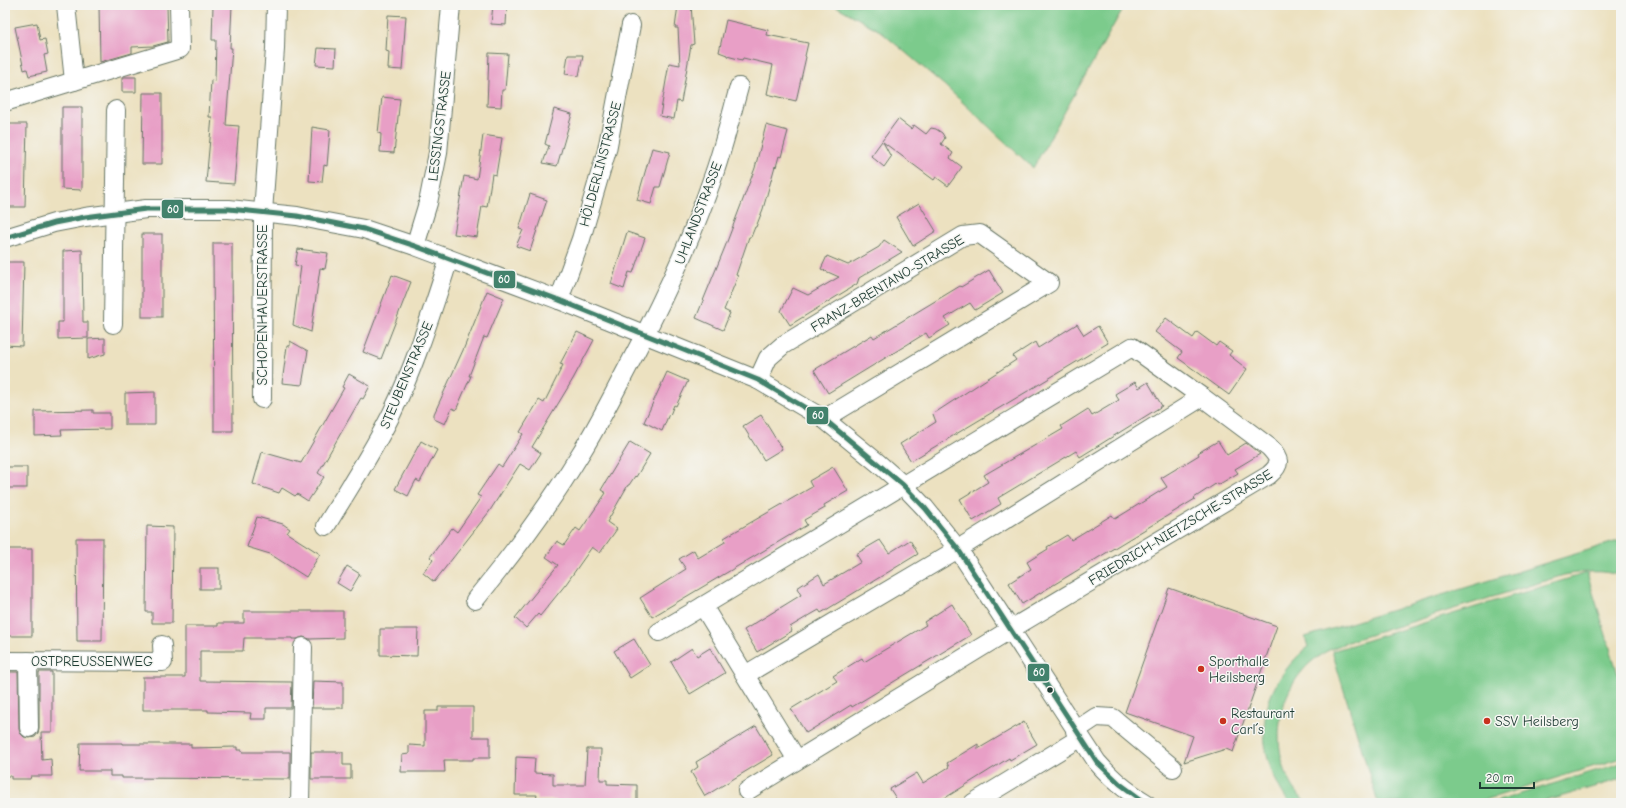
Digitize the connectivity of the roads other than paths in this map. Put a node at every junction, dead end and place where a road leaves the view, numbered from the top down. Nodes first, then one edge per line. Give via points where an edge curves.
1 (66, 5) edge
2 (179, 5) edge
3 (276, 5) edge
4 (451, 5) edge
5 (631, 25) dead end
6 (74, 81) junction
7 (739, 87) dead end
8 (5, 102) edge
9 (116, 110) dead end
10 (114, 212) junction
11 (263, 212) junction
12 (5, 238) edge
13 (415, 246) junction
14 (449, 259) junction
15 (559, 300) junction
16 (113, 324) dead end
17 (645, 334) junction
18 (758, 380) junction
19 (1202, 397) junction
20 (262, 399) dead end
21 (824, 419) junction
22 (903, 485) junction
23 (326, 526) dead end
24 (958, 548) junction
25 (474, 600) dead end
26 (703, 606) junction
27 (1011, 629) junction
28 (659, 632) dead end
29 (162, 645) dead end
30 (303, 648) dead end
31 (5, 661) edge
32 (28, 661) junction
33 (744, 675) junction
34 (29, 728) dead end
35 (1078, 734) junction
36 (797, 760) junction
37 (1173, 768) dead end
38 (747, 790) dead end
39 (300, 803) edge
40 (973, 803) edge
41 (1146, 803) edge

1 - 6 street
2 - 6 street via 180,49
3 - 11 street, SCHOPENHAUERSTRASSE
4 - 13 street, LESSINGSTRASSE via 438,153 428,203
5 - 15 street, HÖLDERLINSTRASSE via 607,150 581,239
6 - 8 street
7 - 17 street, UHLANDSTRASSE via 715,173 698,219
9 - 10 street
10 - 11 street via 177,208
10 - 12 street via 54,224
10 - 16 street
11 - 13 street via 297,216 364,230
11 - 20 street, SCHOPENHAUERSTRASSE
13 - 14 street
14 - 15 street
14 - 23 street, STEUBENSTRASSE via 425,334 392,413
15 - 17 street
17 - 18 street
17 - 25 street, UHLANDSTRASSE via 593,433 558,489 504,564
18 - 21 street
18 - 21 street, FRANZ-BRENTANO-STRASSE via 768,358 783,345 963,236 980,234 1049,283
19 - 22 street, FRIEDRICH-NIETZSCHE-STRASSE via 1132,348
19 - 24 street
19 - 27 street, FRIEDRICH-NIETZSCHE-STRASSE via 1269,447 1276,455 1276,469
21 - 22 street
22 - 24 street
22 - 26 street
24 - 27 street
24 - 33 street
26 - 28 street
26 - 33 street
27 - 35 street
27 - 36 street
29 - 32 street, OSTPREUSSENWEG via 163,662
30 - 39 street
31 - 32 street, OSTPREUSSENWEG
32 - 34 street
33 - 36 street
35 - 37 street via 1096,717 1113,718
35 - 40 street
35 - 41 street via 1110,777 1124,790
36 - 38 street

